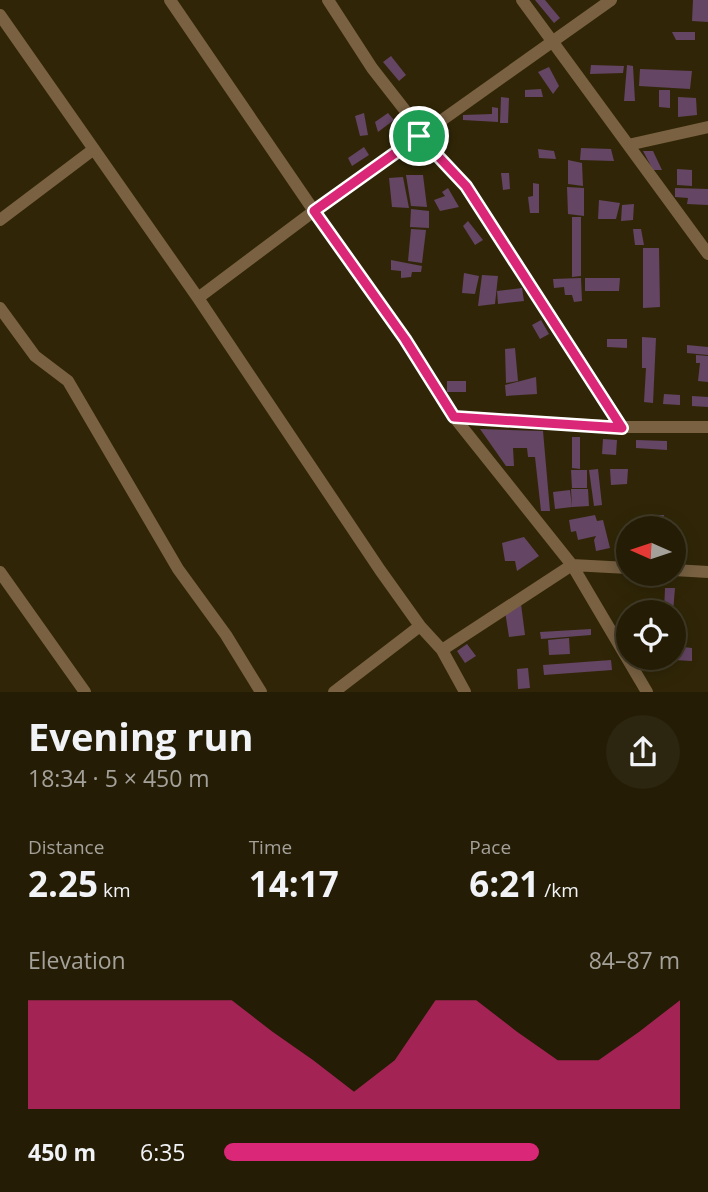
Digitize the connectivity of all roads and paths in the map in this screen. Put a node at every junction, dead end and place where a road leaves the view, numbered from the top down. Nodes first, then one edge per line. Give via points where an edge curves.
1 (170, 0) edge
2 (328, 0) edge
3 (522, 0) edge
4 (611, 0) edge
5 (0, 15) edge
6 (4, 29) edge
7 (553, 42) junction
8 (708, 127) edge
9 (419, 136) junction
10 (628, 145) junction
11 (94, 149) junction
12 (314, 211) junction
13 (0, 220) edge
14 (708, 254) edge
15 (198, 298) junction
16 (0, 308) edge
17 (454, 417) junction
18 (708, 427) edge
19 (622, 428) junction
20 (572, 565) junction
21 (616, 567) edge
22 (686, 571) edge
23 (0, 572) edge
24 (708, 572) edge
25 (420, 626) junction
26 (442, 650) junction
27 (85, 691) edge
28 (261, 691) edge
29 (334, 691) edge
30 (465, 691) edge
31 (647, 691) edge

1 - 12 street
2 - 9 street
3 - 7 street
4 - 7 street
5 - 6 street
6 - 11 street
7 - 9 street
7 - 10 street
8 - 10 street
9 - 12 street
9 - 19 street via 466,186
10 - 14 street
11 - 13 street
11 - 15 street
12 - 15 street
12 - 17 street
15 - 25 street
16 - 28 street via 35,356 68,381 178,569
17 - 19 street
17 - 20 street
18 - 19 street
20 - 21 street
20 - 26 street
20 - 31 street
22 - 24 street
23 - 27 street
25 - 26 street
25 - 29 street
26 - 30 street

